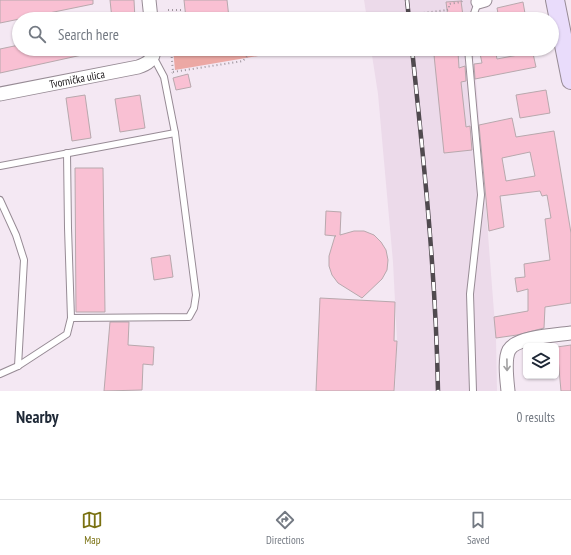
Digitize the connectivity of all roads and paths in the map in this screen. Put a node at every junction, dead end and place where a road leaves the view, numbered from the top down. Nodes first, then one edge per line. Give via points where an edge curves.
1 (149, 0) edge
2 (463, 0) edge
3 (555, 0) edge
4 (481, 1) edge
5 (168, 10) dead end
6 (182, 10) dead end
7 (150, 12) edge
8 (431, 12) edge
9 (476, 12) edge
10 (557, 12) edge
11 (559, 20) edge
12 (151, 56) edge
13 (154, 56) edge
14 (172, 56) edge
15 (248, 56) edge
16 (469, 56) edge
17 (173, 72) junction
18 (164, 76) junction
19 (571, 80) edge
20 (0, 94) edge
21 (175, 133) junction
22 (67, 153) junction
23 (0, 166) edge
24 (0, 200) edge
25 (71, 318) junction
26 (571, 333) edge
27 (18, 366) junction
28 (0, 374) edge
29 (473, 391) edge
30 (508, 391) edge

1 - 7 street
2 - 8 path, bridge via 449,4 447,10
3 - 10 main road
4 - 9 lane
5 - 6 path
11 - 19 main road
12 - 20 street, Tvornička ulica via 144,65 138,67
13 - 18 lane
14 - 17 path
15 - 17 path via 243,61
16 - 29 lane via 481,195 470,294
17 - 18 path
18 - 21 lane
21 - 22 lane
21 - 25 lane via 196,295 194,308 189,317
22 - 23 lane
22 - 25 lane
24 - 27 lane via 24,260
25 - 27 lane via 67,334
26 -> 30 street via 533,339 516,344 509,350
27 - 28 lane

